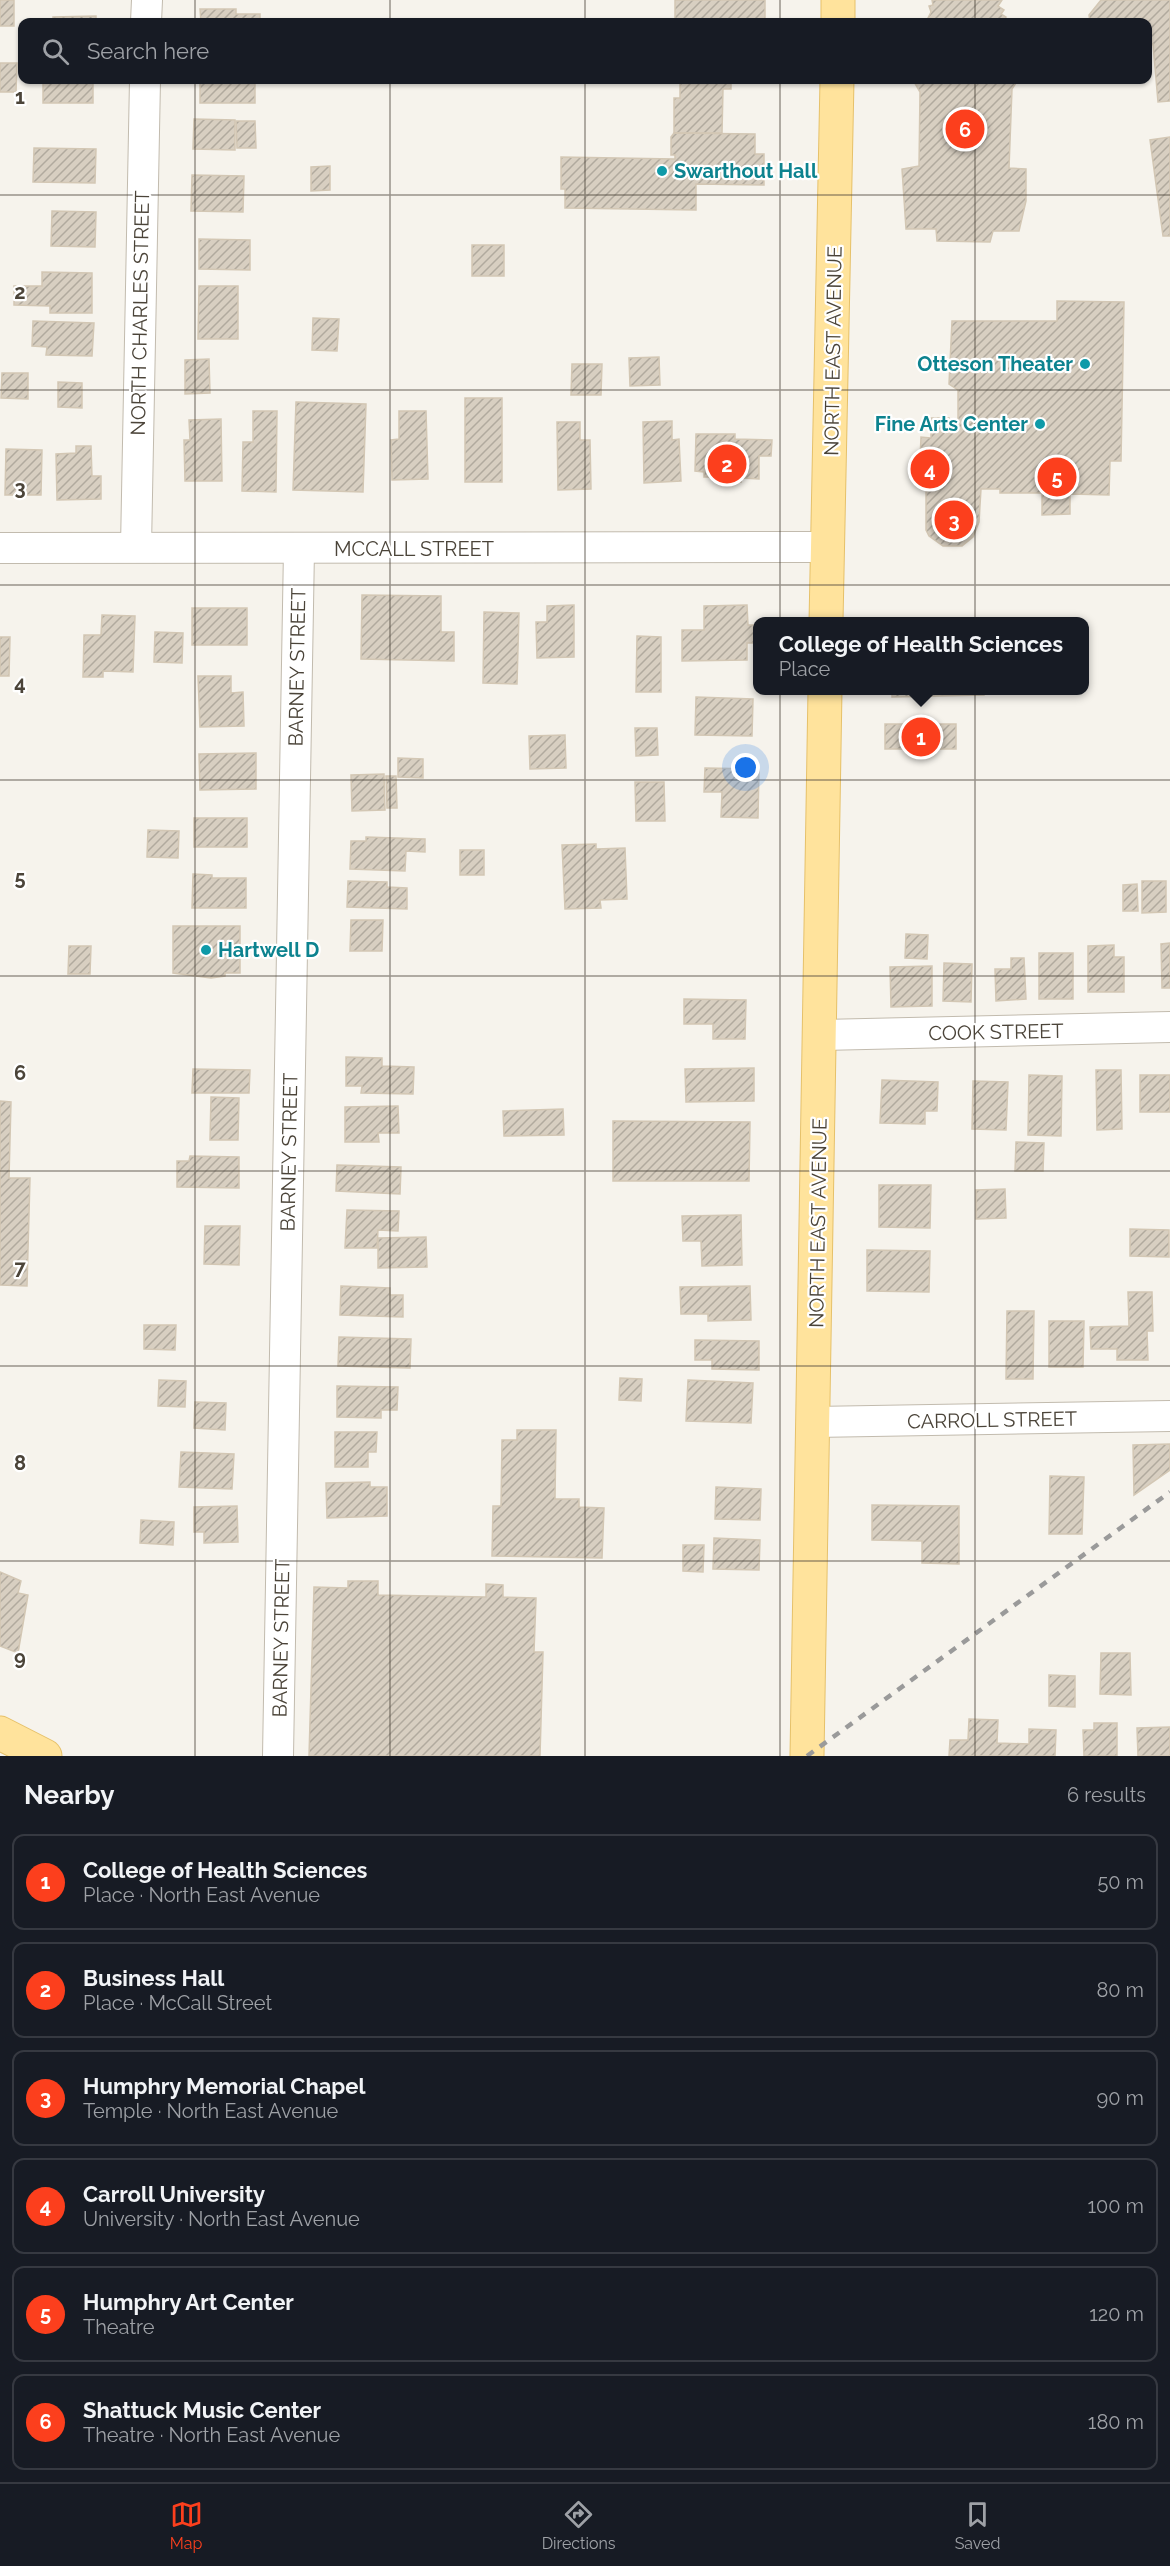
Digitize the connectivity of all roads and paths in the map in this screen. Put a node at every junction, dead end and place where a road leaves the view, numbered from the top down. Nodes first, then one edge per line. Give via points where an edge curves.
1 (147, 0) edge
2 (838, 0) edge
3 (146, 18) edge
4 (838, 18) edge
5 (145, 84) edge
6 (837, 84) edge
7 (136, 547) junction
8 (828, 547) junction
9 (0, 548) edge
10 (299, 549) junction
11 (826, 617) edge
12 (825, 695) edge
13 (1170, 1027) edge
14 (822, 1035) junction
15 (1170, 1416) edge
16 (814, 1422) junction
17 (4, 1742) edge
18 (45, 1756) edge
19 (278, 1756) edge
20 (807, 1756) edge

1 - 3 street
2 - 4 main road
5 - 7 street, NORTH CHARLES STREET
6 - 8 main road, NORTH EAST AVENUE
7 - 9 street, MCCALL STREET
7 - 10 street, MCCALL STREET
8 - 10 street, MCCALL STREET
8 - 11 main road, NORTH EAST AVENUE
10 - 19 street, BARNEY STREET
12 - 14 main road, NORTH EAST AVENUE
13 - 14 street, COOK STREET
14 - 16 main road, NORTH EAST AVENUE
15 - 16 street, CARROLL STREET
16 - 20 main road, NORTH EAST AVENUE
17 - 18 main road

